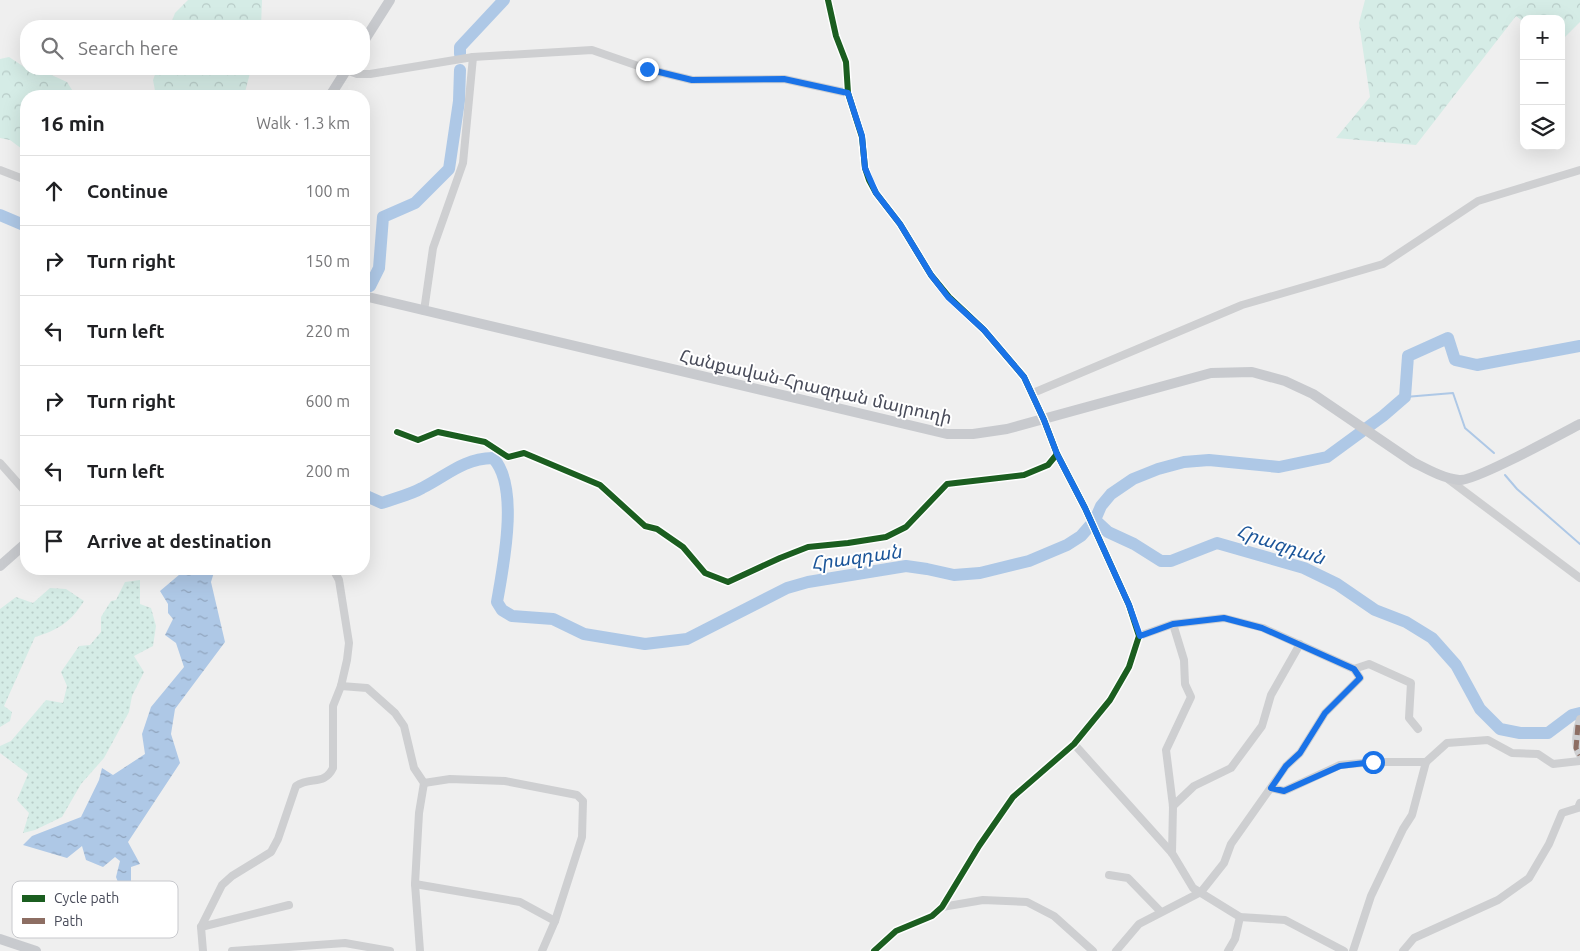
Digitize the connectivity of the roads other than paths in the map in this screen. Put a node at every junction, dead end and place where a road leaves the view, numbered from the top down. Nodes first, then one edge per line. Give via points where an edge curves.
1 (390, 0) edge
2 (828, 0) edge
3 (370, 32) edge
4 (473, 57) junction
5 (370, 74) edge
6 (343, 75) edge
7 (334, 90) edge
8 (848, 93) junction
9 (0, 170) edge
10 (1580, 170) edge
11 (20, 178) edge
12 (370, 298) edge
13 (424, 311) junction
14 (1033, 393) junction
15 (1044, 420) junction
16 (1580, 424) edge
17 (397, 432) dead end
18 (1057, 454) junction
19 (0, 463) edge
20 (1443, 476) junction
21 (20, 486) edge
22 (20, 548) edge
23 (0, 566) edge
24 (336, 575) edge
25 (1580, 578) edge
26 (1173, 624) junction
27 (1140, 636) junction
28 (1300, 644) junction
29 (1354, 669) junction
30 (341, 686) junction
31 (1579, 722) edge
32 (1418, 729) dead end
33 (1074, 744) junction
34 (1580, 755) edge
35 (1580, 761) edge
36 (1426, 762) junction
37 (424, 783) junction
38 (1271, 788) junction
39 (1580, 803) edge
40 (1172, 806) junction
41 (1172, 853) junction
42 (1109, 875) dead end
43 (415, 884) junction
44 (1201, 892) junction
45 (289, 905) dead end
46 (942, 907) junction
47 (1161, 912) junction
48 (1240, 917) junction
49 (555, 922) junction
50 (201, 927) junction
51 (0, 939) edge
52 (36, 951) edge
53 (203, 951) edge
54 (232, 951) edge
55 (390, 951) edge
56 (420, 951) edge
57 (542, 951) edge
58 (874, 951) edge
59 (1093, 951) edge
60 (1116, 951) edge
61 (1228, 951) edge
62 (1344, 951) edge
63 (1353, 951) edge
64 (1403, 951) edge

1 - 3 main road
2 - 8 street via 846,62
4 - 5 street
4 - 8 street via 592,50 692,80 784,79
4 - 13 street via 463,164 433,248
6 - 7 main road
8 - 14 street via 862,136 865,168 876,193 948,297 1002,350
9 - 11 street
10 - 14 street via 1478,200 1383,264 1242,305
12 - 13 main road, Հանքավան-Հրազդան մայրուղի
13 - 15 main road, Հանքավան-Հրազդան մայրուղի via 947,434 973,434
14 - 15 street
15 - 18 street
15 - 20 main road, Հանքավան-Հրազդան մայրուղի via 1211,372 1252,372 1285,381 1313,394 1398,451
16 - 20 main road, Հանքավան-Հրազդան մայրուղի via 1479,474 1460,480
17 - 18 street via 418,440 438,432 485,442 508,456 524,453 600,485 645,526 657,529 683,547 704,573 728,582 808,547 886,536 906,527 947,484 1024,475 1048,465
18 - 27 street via 1085,508
19 - 21 street
20 - 25 street
22 - 23 main road
24 - 30 street via 349,643
26 - 27 street
26 - 28 street via 1224,618 1262,628
26 - 40 street via 1184,660 1185,684 1191,697 1166,750
27 - 33 street via 1129,667 1110,700
28 - 29 street
28 - 40 street via 1271,695 1262,726 1231,768 1194,786
29 - 32 street via 1369,664 1412,683 1409,718
29 - 38 street via 1360,678 1325,713 1300,753
30 - 37 street via 367,688 395,713 404,726 414,768
30 - 50 street via 333,706 333,768 329,776 303,781 296,786 271,852 222,885
31 - 34 street via 1576,748
33 - 41 street
33 - 46 street via 1013,797
35 - 36 street via 1553,764 1538,754 1512,753 1488,740 1447,743
36 - 38 street via 1340,766 1284,791
36 - 63 street via 1412,815 1371,896
37 - 43 street
37 - 49 street via 450,779 505,781 577,795 583,801 582,837
38 - 44 street via 1231,844 1224,863
39 - 64 street via 1578,808 1562,813 1529,878 1498,900 1414,938
40 - 41 street
41 - 44 street via 1193,888
42 - 47 street via 1128,878
43 - 49 street via 520,902
43 - 56 street
44 - 47 street
44 - 48 street
45 - 50 street
46 - 58 street via 932,916 896,931
46 - 59 street via 983,900 1028,902 1054,916
47 - 60 street via 1139,924
48 - 61 street via 1235,939
48 - 62 street via 1285,920
49 - 57 street
50 - 53 street
51 - 52 main road
54 - 55 street via 345,943

